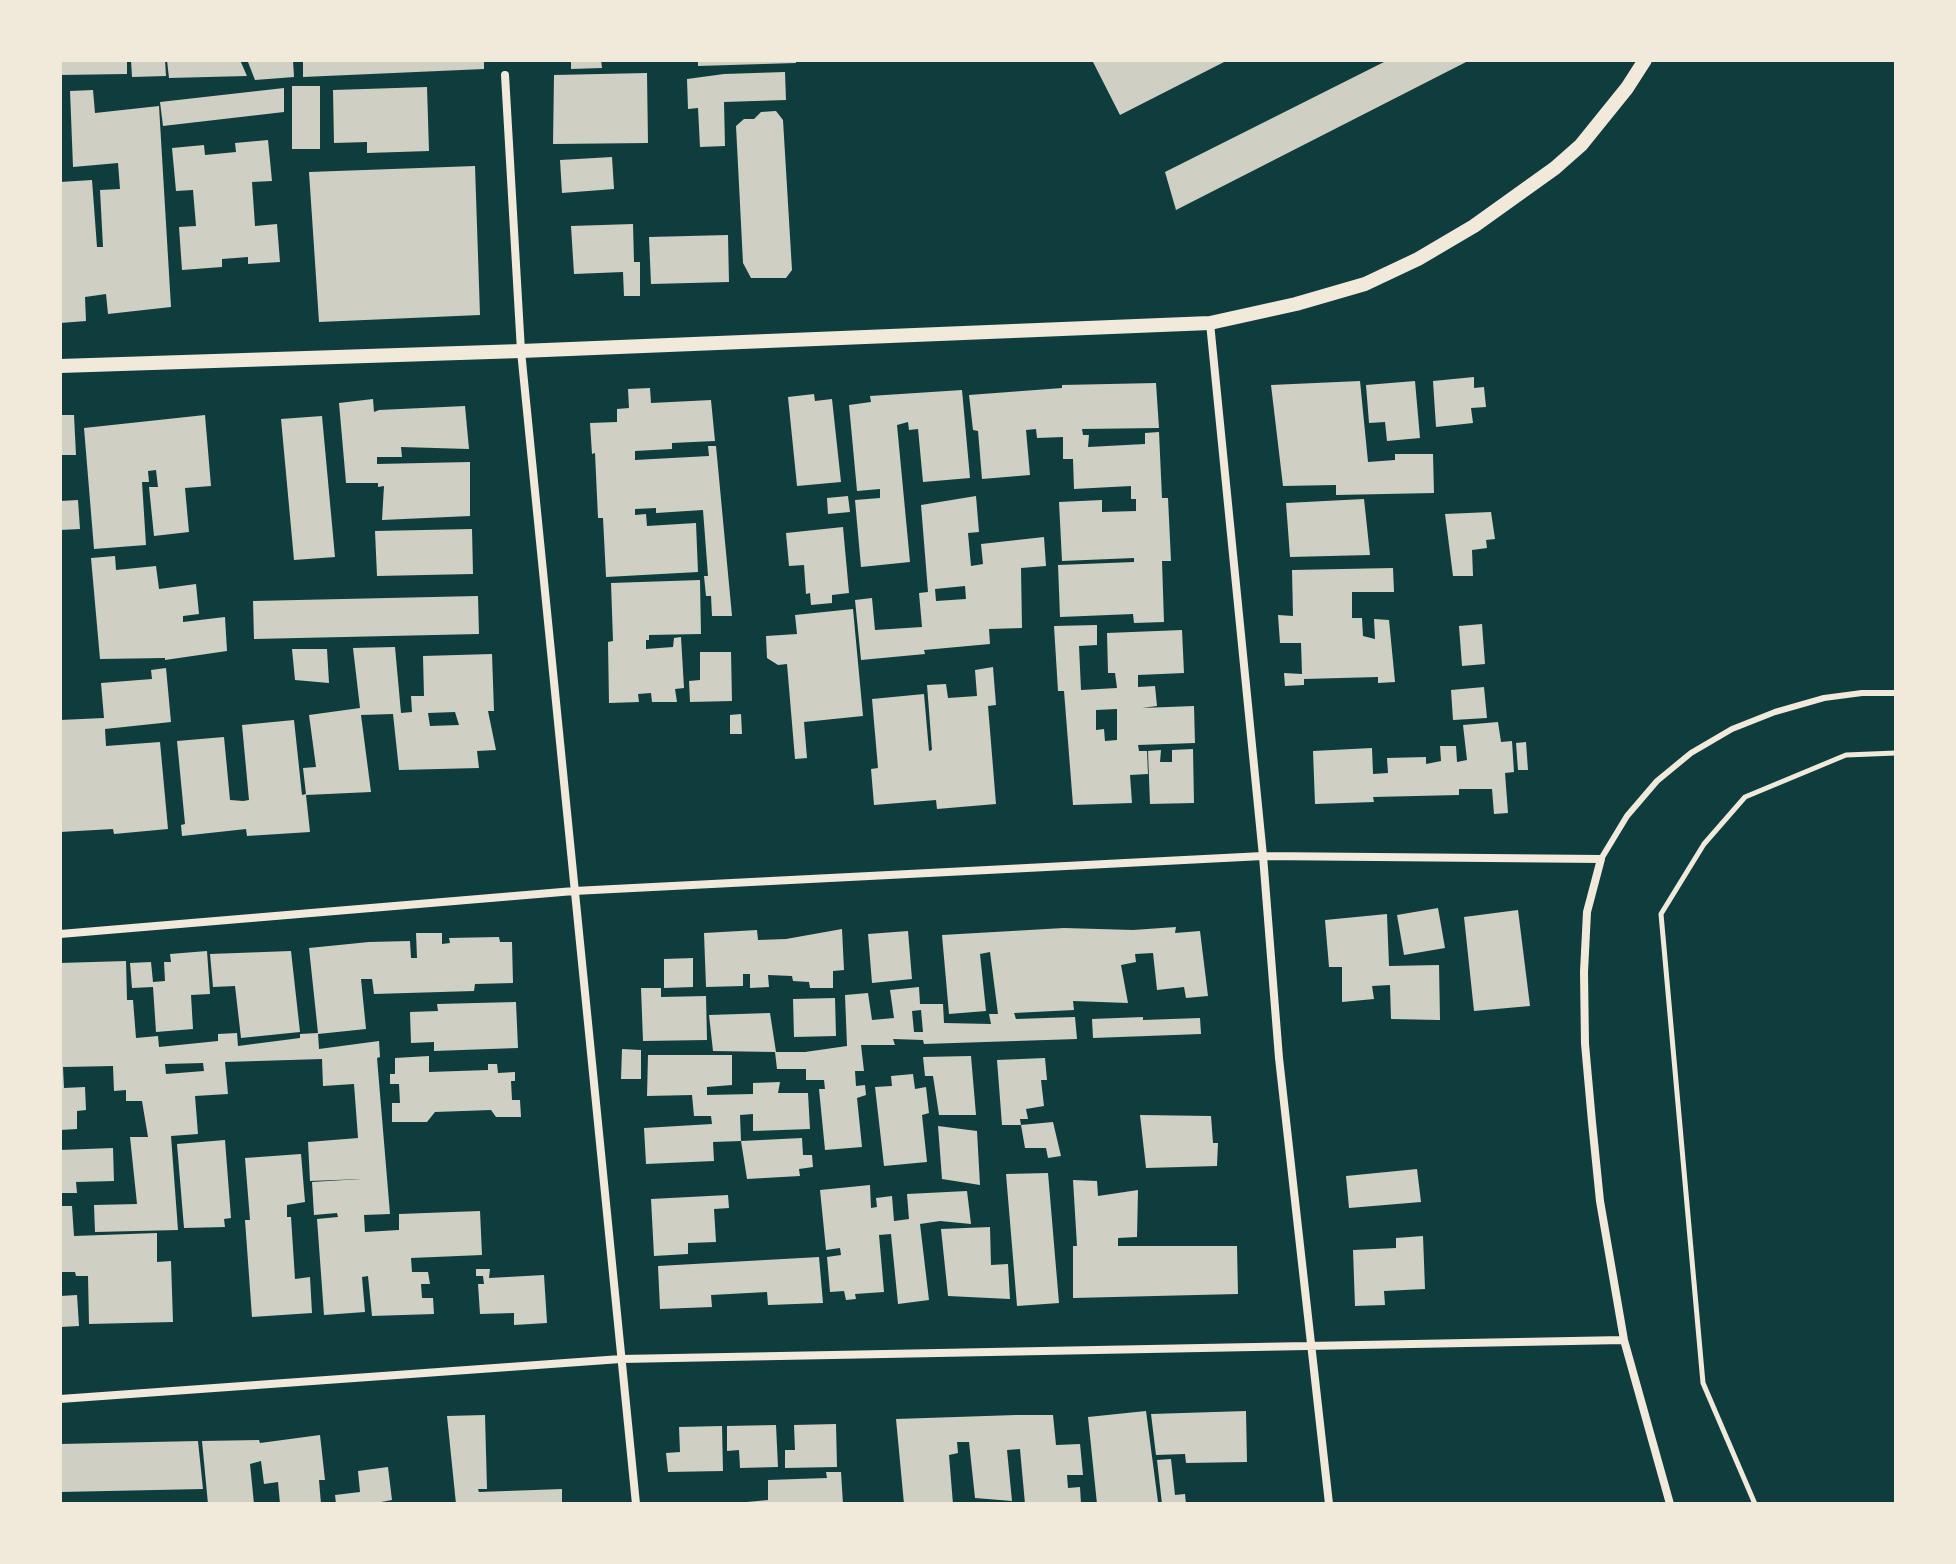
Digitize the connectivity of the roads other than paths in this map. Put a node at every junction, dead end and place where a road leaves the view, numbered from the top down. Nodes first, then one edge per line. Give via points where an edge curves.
1 (1645, 60) edge
2 (505, 75) dead end
3 (1210, 323) junction
4 (521, 351) junction
5 (60, 366) edge
6 (1896, 693) edge
7 (1263, 856) junction
8 (1601, 859) junction
9 (574, 891) junction
10 (60, 934) edge
11 (1624, 1340) junction
12 (1311, 1347) junction
13 (621, 1359) junction
14 (60, 1399) edge
15 (636, 1504) edge
16 (1329, 1504) edge
17 (1670, 1504) edge

1 - 3 street via 1581,145 1474,226 1365,284
2 - 4 street
3 - 4 street
3 - 7 street
4 - 5 street
4 - 9 street
6 - 8 lane via 1824,698 1732,729 1657,781
7 - 8 street
7 - 9 street
7 - 12 street
8 - 11 street via 1587,912 1585,1044 1600,1201
9 - 10 street
9 - 13 street
11 - 12 street
11 - 17 street
12 - 13 street
12 - 16 street
13 - 14 street
13 - 15 street

